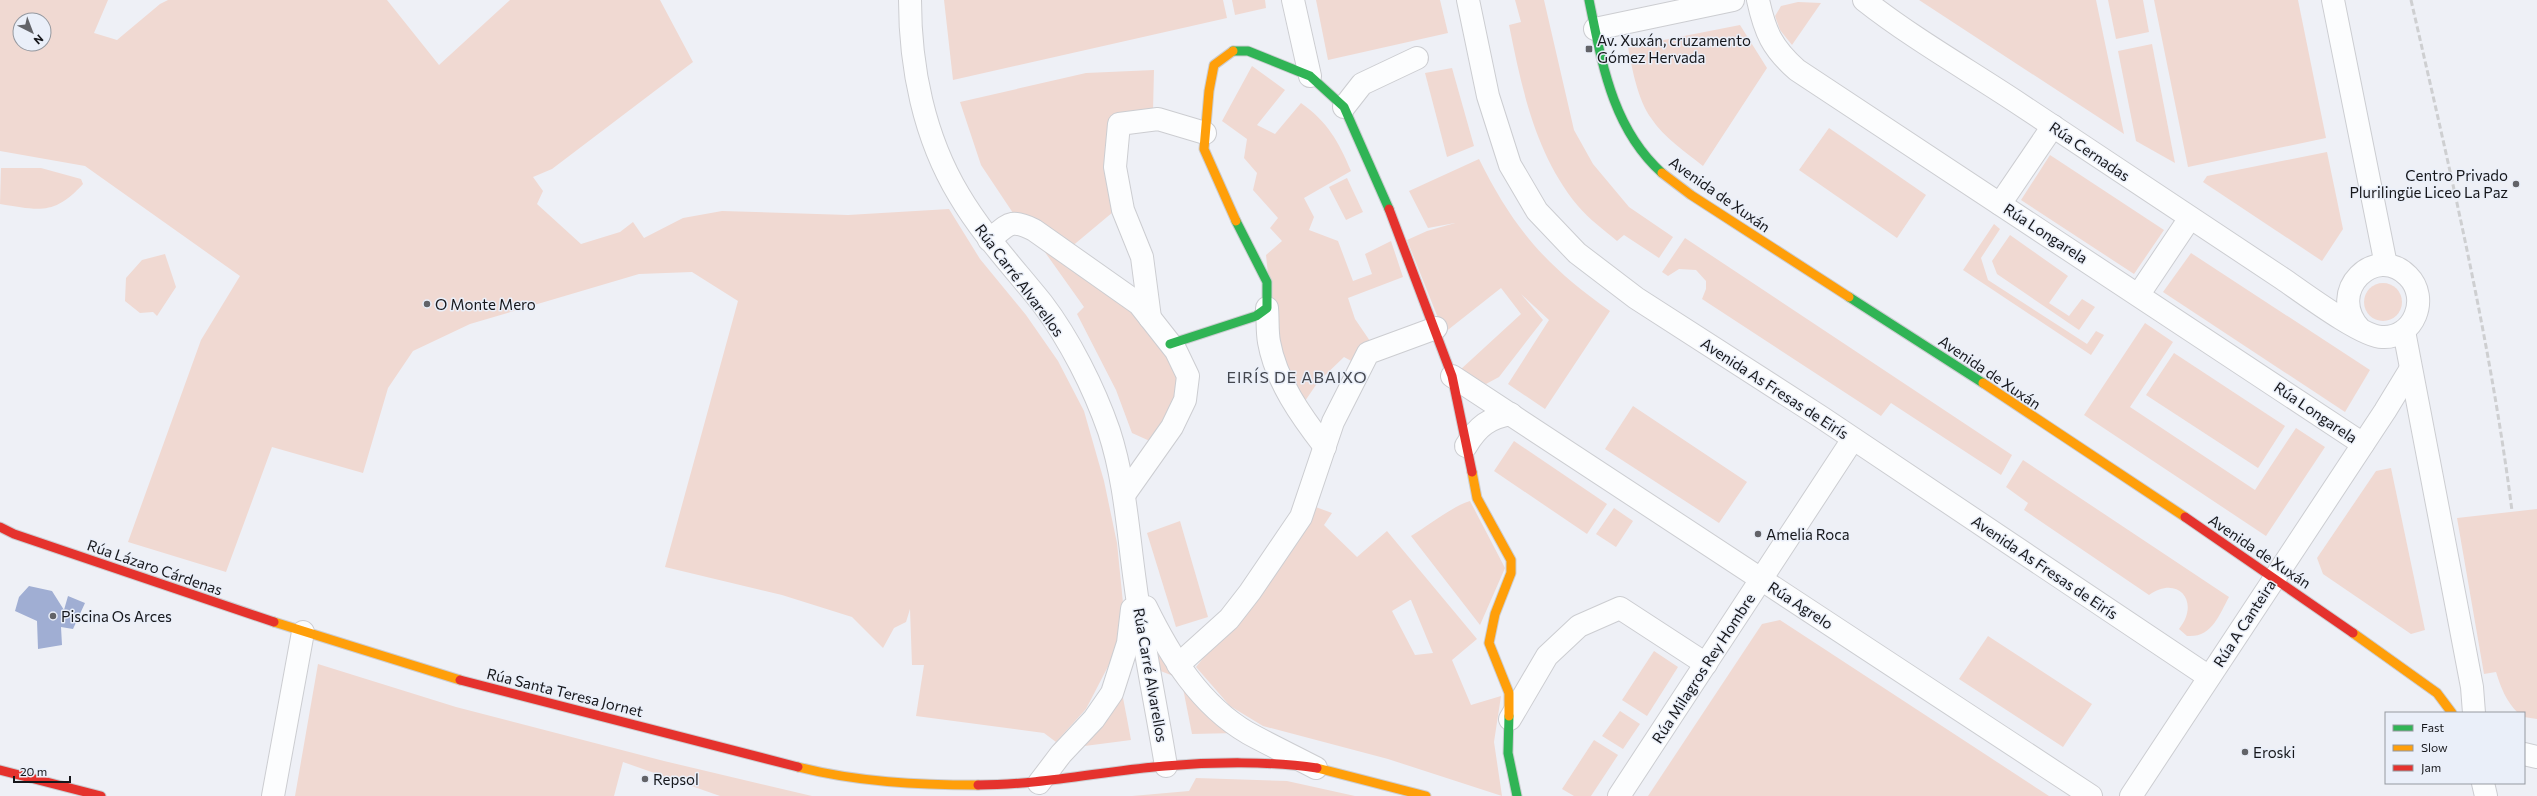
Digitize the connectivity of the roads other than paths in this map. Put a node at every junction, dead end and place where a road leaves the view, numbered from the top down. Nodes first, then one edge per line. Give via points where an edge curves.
1 (910, 0) edge
2 (1293, 0) edge
3 (1468, 0) edge
4 (1589, 0) edge
5 (1733, 0) edge
6 (1758, 0) edge
7 (1864, 0) edge
8 (2333, 0) edge
9 (1595, 29) junction
10 (1417, 58) dead end
11 (1310, 76) junction
12 (1344, 107) junction
13 (2052, 126) junction
14 (1206, 133) junction
15 (2000, 204) junction
16 (2190, 218) junction
17 (989, 240) junction
18 (2386, 265) junction
19 (2139, 294) junction
20 (2348, 294) junction
21 (2316, 301) junction
22 (1267, 308) junction
23 (1150, 318) junction
24 (1436, 328) junction
25 (2360, 329) junction
26 (2404, 331) junction
27 (1170, 344) junction
28 (2410, 370) junction
29 (1452, 376) junction
30 (1511, 414) junction
31 (1853, 439) junction
32 (2363, 444) junction
33 (1466, 446) junction
34 (1324, 447) junction
35 (1124, 495) junction
36 (0, 527) edge
37 (2274, 577) junction
38 (1761, 578) junction
39 (1135, 584) junction
40 (303, 632) junction
41 (1706, 664) junction
42 (1178, 665) junction
43 (2209, 677) junction
44 (2472, 687) junction
45 (2451, 712) edge
46 (2474, 712) edge
47 (2485, 712) edge
48 (1510, 720) junction
49 (2525, 754) edge
50 (2537, 757) edge
51 (1166, 766) junction
52 (1316, 768) junction
53 (0, 770) edge
54 (1040, 783) junction
55 (2483, 784) edge
56 (101, 796) edge
57 (272, 796) edge
58 (1426, 796) edge
59 (1517, 796) edge
60 (1619, 796) edge
61 (2091, 796) edge
62 (2131, 796) edge
63 (2486, 796) edge

1 - 17 street, Rúa Carré Alvarellos via 913,58 921,102 948,175
2 - 11 street
3 - 31 street, Avenida As Fresas de Eirís via 1488,96 1510,165 1537,211 1553,230 1577,253 1636,298
4 - 9 street, Avenida de Xuxán
5 - 9 street
6 - 15 street, Rúa Longarela via 1764,28 1772,43 1797,70
7 - 13 street, Rúa Cernadas
8 - 18 street
9 - 37 street, Avenida de Xuxán via 1608,89 1629,136 1648,159 1678,185
10 - 12 street via 1362,84
11 - 12 street
11 - 14 street via 1248,51 1230,51 1214,65
12 - 24 street via 1399,232
13 - 15 street
13 - 16 street, Rúa Cernadas
14 - 22 street via 1204,149 1233,215 1267,282
14 - 23 street via 1158,119 1119,124 1115,167 1123,210 1142,257
15 - 19 street, Rúa Longarela
16 - 19 street
16 - 21 street, Rúa Cernadas
17 - 23 street via 1011,223 1019,223 1088,266 1139,304
17 - 35 street, Rúa Carré Alvarellos via 1043,304 1073,354 1109,432
18 - 20 street via 2366,270 2355,280
18 - 26 street via 2406,274 2414,282 2418,292 2417,314
19 - 32 street, Rúa Longarela
20 - 21 street
20 - 25 street via 2349,313
21 - 25 street, Rúa Cernadas
22 - 27 street via 1256,316
22 - 34 street via 1269,341 1275,365 1292,400
23 - 27 street
24 - 29 street
24 - 34 street via 1368,353 1333,422
25 - 26 street via 2381,338
26 - 28 street
27 - 35 street via 1188,376 1185,400 1172,427
28 - 32 street, Rúa A Canteira
28 - 44 street
29 - 30 street, Rúa Agrelo
29 - 33 street
30 - 33 street via 1486,421 1475,431
30 - 38 street, Rúa Agrelo
31 - 38 street, Rúa Milagros Rey Hombre
31 - 43 street, Avenida As Fresas de Eirís
32 - 37 street, Rúa A Canteira
33 - 48 street via 1477,498 1511,560 1511,573 1495,614 1489,643 1509,694
34 - 42 street via 1300,517 1250,592 1229,618
35 - 39 street, Rúa Carré Alvarellos
36 - 40 street, Rúa Lázaro Cárdenas via 14,534
37 - 43 street, Rúa A Canteira
37 - 45 street, Avenida de Xuxán via 2437,692
38 - 41 street, Rúa Milagros Rey Hombre
38 - 61 street, Rúa Agrelo
39 - 42 street, Rúa Carré Alvarellos
39 - 51 street, Rúa Carré Alvarellos
39 - 54 street via 1128,643 1112,694
40 - 54 street, Rúa Santa Teresa Jornet via 501,691 823,773 913,785
40 - 57 street
41 - 48 street via 1620,608 1579,626 1547,656
41 - 60 street, Rúa Milagros Rey Hombre
42 - 52 street, Rúa Carré Alvarellos via 1211,704 1229,719 1247,732
43 - 62 street, Rúa A Canteira
44 - 46 street
44 - 47 street
48 - 59 street via 1508,753
49 - 50 street
51 - 52 street, Rúa Santa Teresa Jornet via 1238,763
51 - 54 street, Rúa Santa Teresa Jornet
52 - 58 street, Rúa Santa Teresa Jornet
53 - 56 street
55 - 63 street

